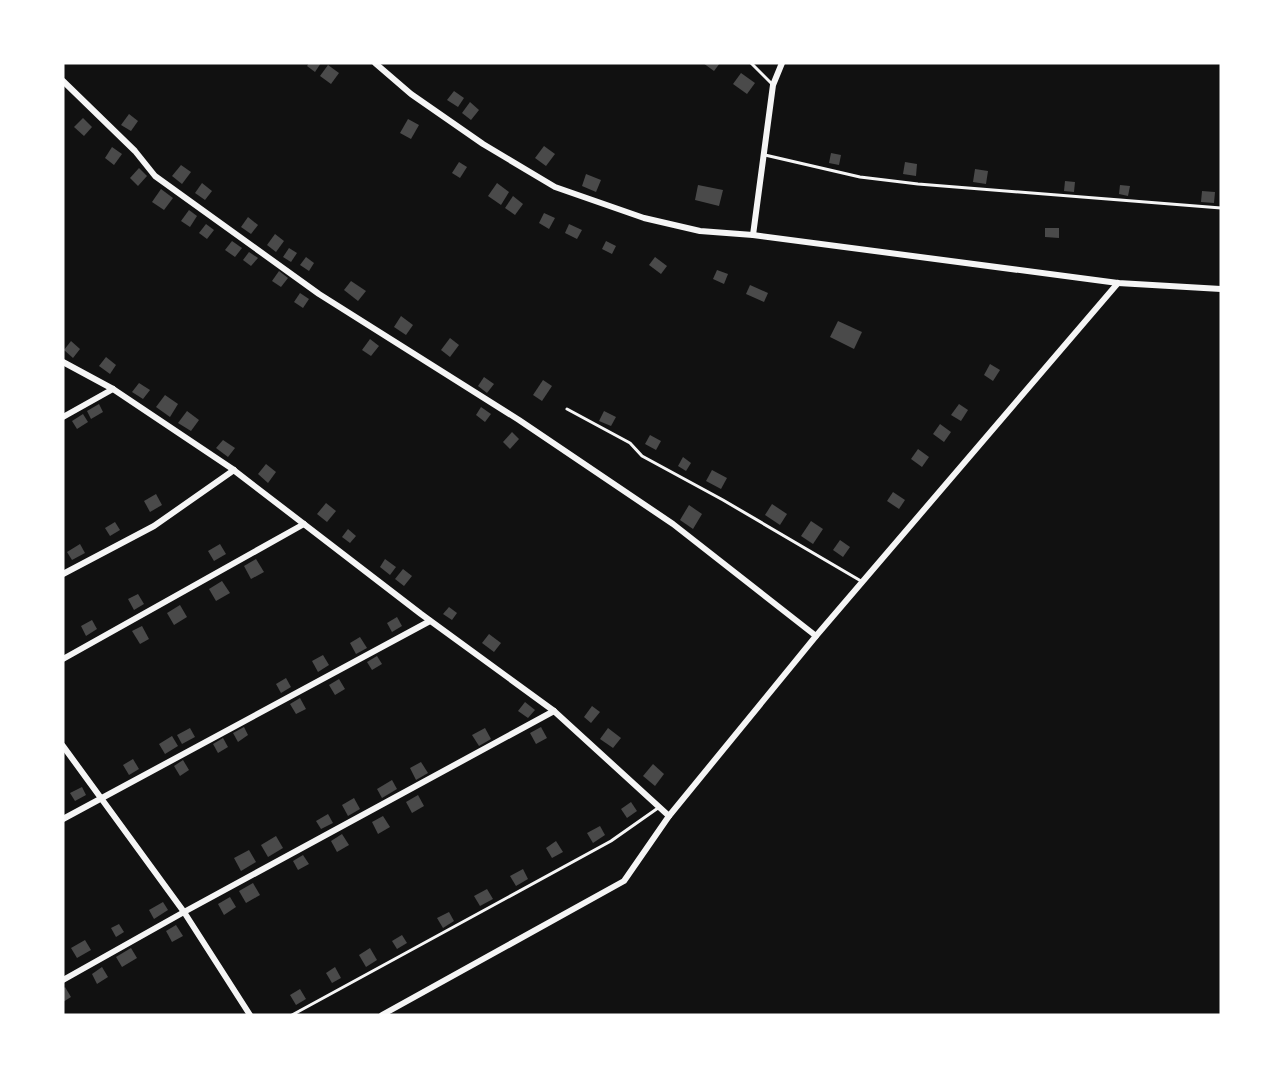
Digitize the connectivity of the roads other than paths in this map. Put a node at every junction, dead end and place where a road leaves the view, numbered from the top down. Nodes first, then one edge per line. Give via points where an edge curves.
1 (375, 63) edge
2 (751, 63) edge
3 (782, 63) edge
4 (63, 81) edge
5 (772, 85) junction
6 (764, 155) junction
7 (1221, 208) edge
8 (753, 235) junction
9 (1118, 283) junction
10 (1221, 289) edge
11 (63, 363) edge
12 (113, 389) junction
13 (567, 409) dead end
14 (63, 417) edge
15 (234, 470) junction
16 (304, 524) junction
17 (63, 574) edge
18 (862, 582) junction
19 (430, 621) junction
20 (816, 636) junction
21 (63, 659) edge
22 (555, 711) junction
23 (63, 746) edge
24 (102, 799) junction
25 (660, 807) junction
26 (669, 816) junction
27 (63, 819) edge
28 (184, 912) junction
29 (63, 980) edge
30 (250, 1015) edge
31 (292, 1015) edge
32 (381, 1015) edge

1 - 8 street via 411,94 483,144 555,187 644,218 700,231
2 - 5 lane
3 - 5 street
4 - 20 street via 135,151 155,176 319,294 519,420 673,524
5 - 6 street
6 - 7 lane via 860,177 918,184
6 - 8 street
8 - 9 street
9 - 10 street
9 - 18 street
11 - 12 street
12 - 14 street
12 - 15 street
13 - 18 lane
15 - 16 street
15 - 17 street via 154,526
16 - 19 street
16 - 21 street
18 - 20 street
19 - 22 street
19 - 24 street
20 - 26 street
22 - 25 street
22 - 28 street
23 - 24 street
24 - 27 street
24 - 28 street
25 - 26 street
25 - 31 lane via 611,841
26 - 32 street via 624,881
28 - 29 street
28 - 30 street

